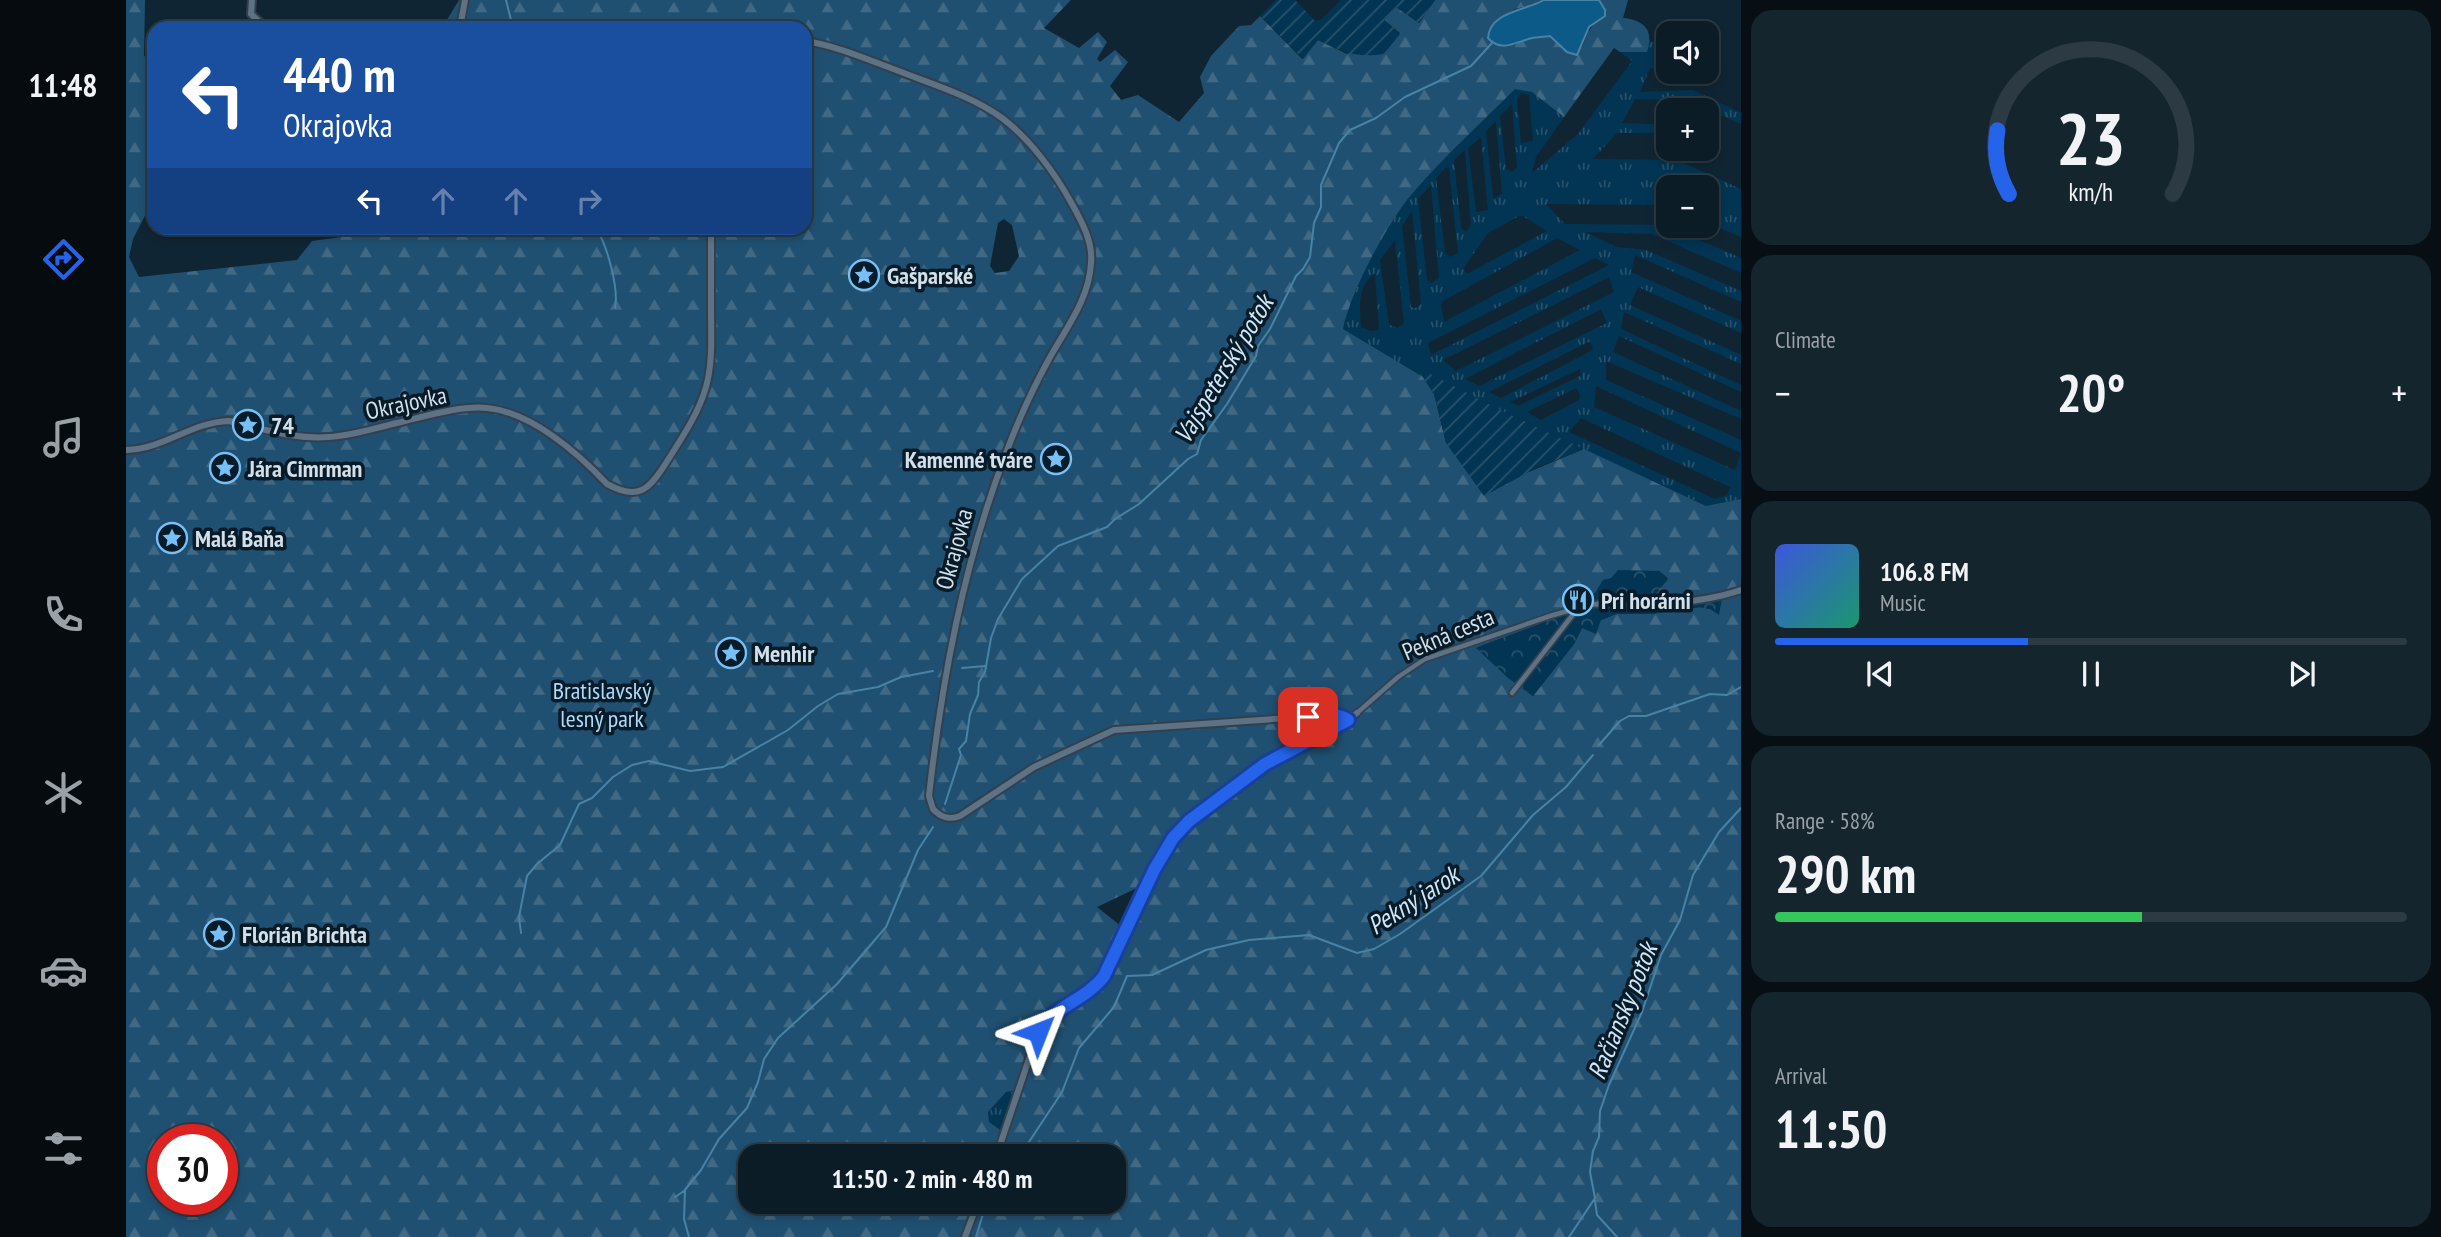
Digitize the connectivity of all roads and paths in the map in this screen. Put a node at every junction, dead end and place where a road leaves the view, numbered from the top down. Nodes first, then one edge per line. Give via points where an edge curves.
1 (252, 0) edge
2 (465, 0) edge
3 (259, 21) edge
4 (461, 21) edge
5 (812, 42) edge
6 (711, 235) edge
7 (126, 450) edge
8 (1741, 590) edge
9 (1599, 604) joint
10 (1578, 607) junction
11 (1512, 694) dead end
12 (1357, 713) joint
13 (1348, 720) junction
14 (1000, 1144) edge
15 (974, 1214) edge
16 (965, 1237) edge

1 - 3 street via 251,14
2 - 4 street
5 - 13 street, Okrajovka via 946,89 1003,119 1046,165 1083,224 1090,246 1090,277 1081,306 1032,392 973,551 944,675 930,806 941,816 960,816 1034,767 1114,730 1333,715
6 - 7 street, Okrajovka via 706,387 658,477 639,492 624,493 607,484 559,440 489,408 321,438 218,422 144,449
8 - 9 street, Pekná cesta via 1650,605
9 - 10 street, Pekná cesta
10 - 11 street
10 - 12 street, Pekná cesta via 1424,660
12 - 13 street, Pekná cesta
13 - 14 street, Pekná cesta via 1265,764 1180,830 1145,887 1104,976 1054,1013 1038,1032
15 - 16 street

